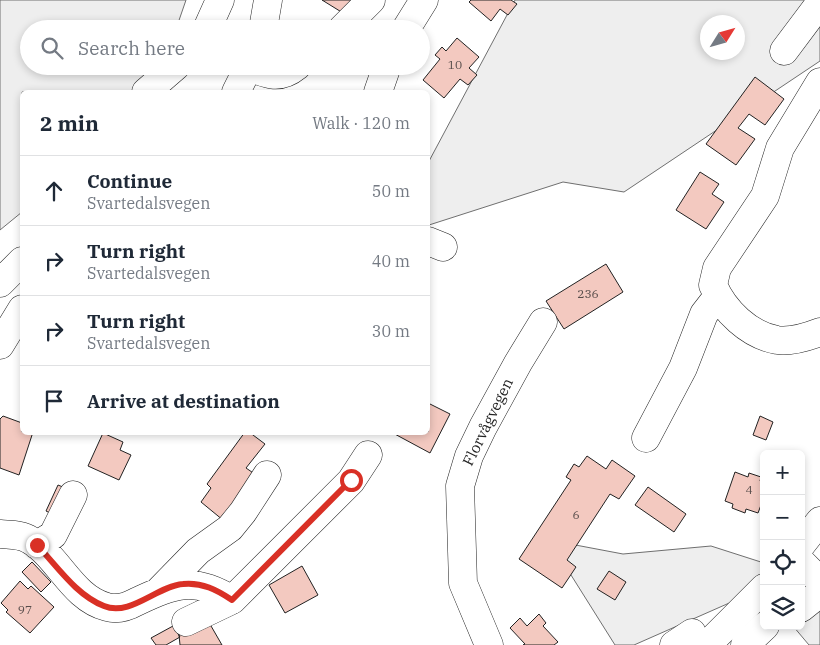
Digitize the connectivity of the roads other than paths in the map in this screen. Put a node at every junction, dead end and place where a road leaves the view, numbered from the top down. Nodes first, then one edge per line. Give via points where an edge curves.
1 (220, 0) edge
2 (268, 0) edge
3 (371, 0) edge
4 (424, 0) edge
5 (820, 3) edge
6 (211, 20) edge
7 (264, 20) edge
8 (351, 20) edge
9 (412, 20) edge
10 (784, 51) dead end
11 (166, 75) edge
12 (245, 75) edge
13 (268, 75) edge
14 (283, 75) edge
15 (384, 75) edge
16 (820, 82) edge
17 (148, 90) edge
18 (237, 90) edge
19 (379, 90) edge
20 (20, 262) edge
21 (0, 284) edge
22 (718, 296) junction
23 (20, 312) edge
24 (543, 322) dead end
25 (820, 332) edge
26 (0, 345) edge
27 (646, 438) dead end
28 (368, 455) dead end
29 (267, 475) dead end
30 (73, 495) dead end
31 (820, 521) edge
32 (0, 534) edge
33 (805, 540) edge
34 (37, 545) junction
35 (805, 566) edge
36 (820, 581) edge
37 (760, 591) edge
38 (157, 593) junction
39 (820, 593) edge
40 (232, 600) junction
41 (805, 605) edge
42 (186, 622) dead end
43 (761, 630) edge
44 (691, 641) edge
45 (489, 645) edge
46 (745, 645) edge

1 - 6 street
2 - 7 street
3 - 8 street
4 - 9 street
5 - 10 street
11 - 17 street
12 - 18 street
13 - 14 street
15 - 19 street
16 - 22 street via 780,148 757,211 717,268 713,286
20 - 21 street
22 - 25 street via 730,313 777,340 798,339
22 - 27 street via 704,314 683,368
23 - 26 street
24 - 45 street, Florvågvegen via 483,427 469,456 460,486 463,583
28 - 40 street via 339,493
29 - 38 street via 230,528 198,551
30 - 34 street via 53,535
31 - 33 street
32 - 34 street via 20,536
34 - 38 street via 74,586 106,607 125,607
35 - 36 street
37 - 44 street
38 - 40 street via 181,584 193,584 213,589
39 - 41 street
40 - 42 street
43 - 46 street

